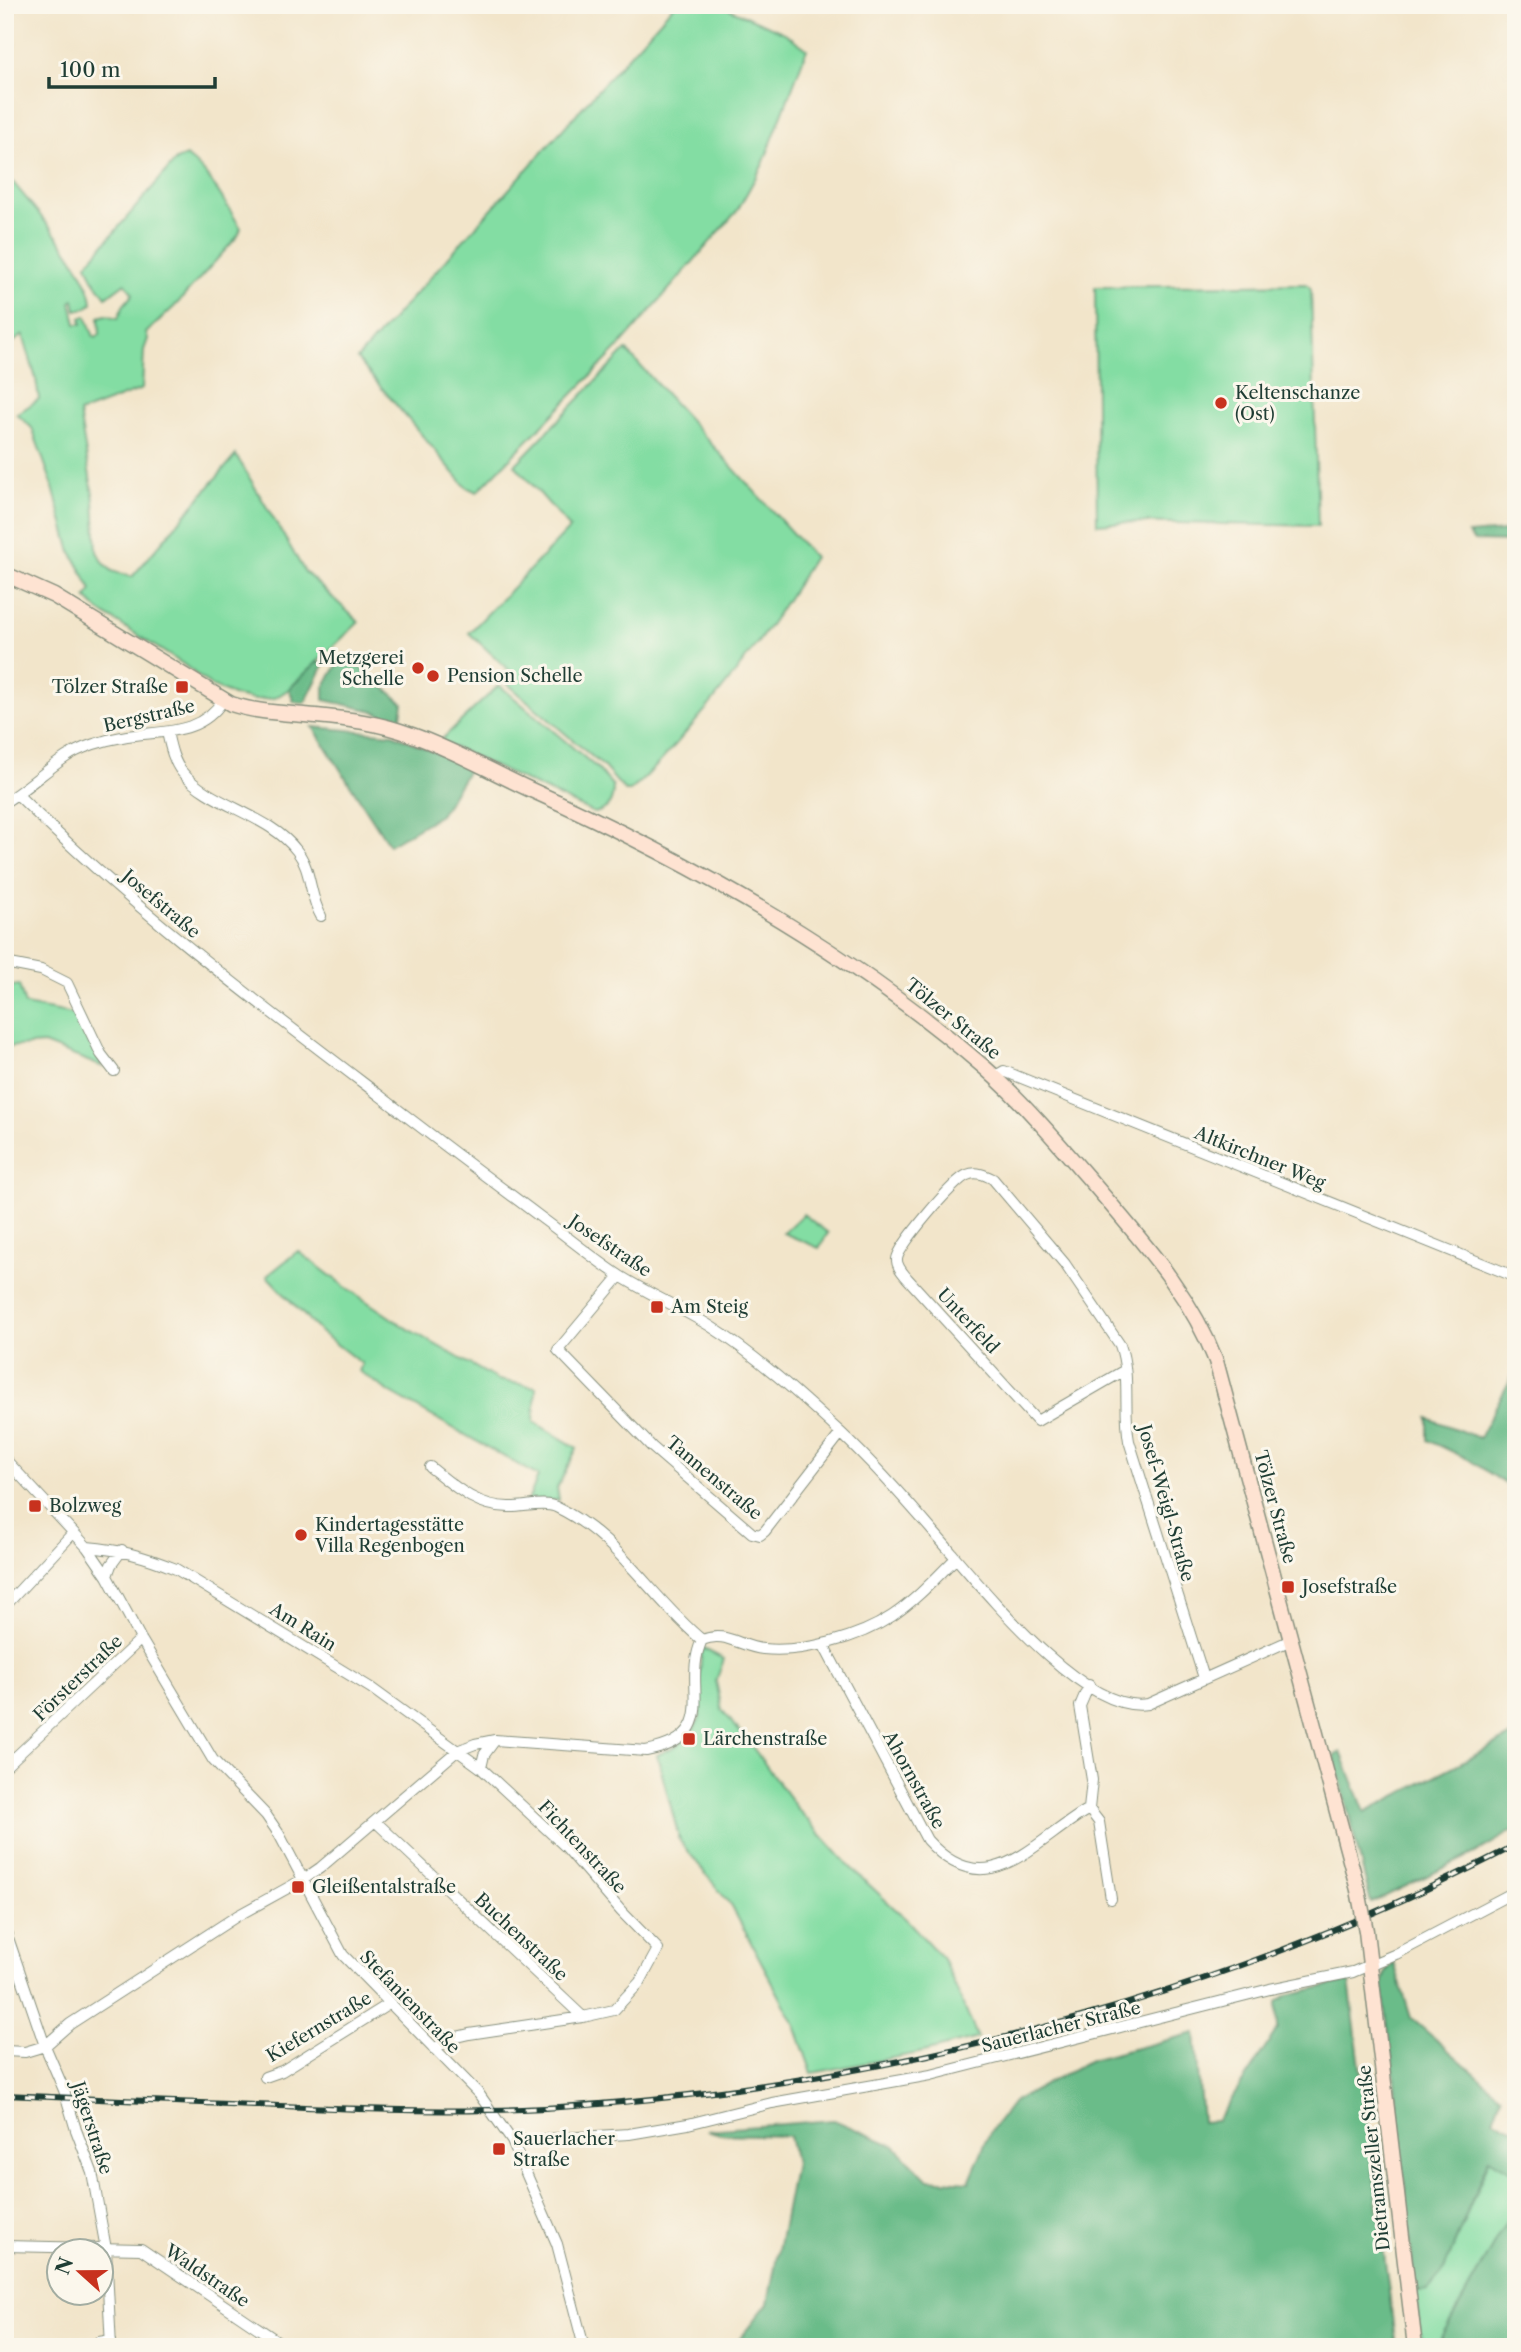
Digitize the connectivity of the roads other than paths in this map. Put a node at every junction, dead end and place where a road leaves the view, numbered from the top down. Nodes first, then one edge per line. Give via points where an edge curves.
1 (5, 574) edge
2 (223, 700) junction
3 (167, 732) junction
4 (17, 794) junction
5 (5, 802) edge
6 (321, 916) dead end
7 (5, 963) edge
8 (114, 1071) dead end
9 (994, 1077) junction
10 (982, 1173) joint
11 (620, 1276) junction
12 (1516, 1277) edge
13 (1125, 1370) junction
14 (841, 1433) junction
15 (5, 1459) edge
16 (430, 1467) dead end
17 (73, 1533) junction
18 (87, 1547) junction
19 (121, 1550) junction
20 (956, 1558) junction
21 (107, 1576) junction
22 (5, 1606) edge
23 (141, 1639) junction
24 (702, 1640) junction
25 (1291, 1640) junction
26 (823, 1644) junction
27 (1205, 1678) junction
28 (1089, 1685) junction
29 (495, 1740) junction
30 (457, 1751) junction
31 (5, 1767) edge
32 (481, 1768) junction
33 (1089, 1809) junction
34 (376, 1822) junction
35 (304, 1879) junction
36 (1516, 1891) edge
37 (1111, 1899) dead end
38 (5, 1928) edge
39 (1371, 1964) junction
40 (389, 2004) junction
41 (583, 2017) junction
42 (45, 2046) junction
43 (434, 2049) junction
44 (5, 2051) edge
45 (265, 2077) dead end
46 (512, 2141) junction
47 (104, 2236) edge
48 (5, 2246) edge
49 (46, 2247) edge
50 (116, 2249) edge
51 (109, 2306) edge
52 (111, 2344) edge
53 (89, 2347) edge
54 (286, 2347) edge
55 (584, 2347) edge
56 (1415, 2347) edge

1 - 2 main road, Tölzer Straße via 54,596
2 - 3 street, Bergstraße via 205,721
2 - 9 main road, Tölzer Straße via 258,712 385,726 603,822 700,873 830,952 935,1026
3 - 4 street, Bergstraße via 121,737 72,754
3 - 6 street via 180,771 194,784 277,832 298,851
4 - 5 street, Bergstraße
4 - 11 street, Josefstraße via 101,875 169,932
7 - 8 street via 41,970 67,984
9 - 12 street, Altkirchner Weg via 1004,1071
9 - 25 main road, Tölzer Straße via 1152,1252 1193,1310 1216,1361
10 - 13 street, Josef-Weigl-Straße via 1065,1264 1120,1345
10 - 13 street, Unterfeld via 960,1179 912,1234 897,1265 1037,1421
11 - 14 street, Josefstraße via 712,1328
11 - 14 street, Tannenstraße via 558,1350 652,1447 751,1533 765,1531
13 - 27 street, Josef-Weigl-Straße via 1129,1441
14 - 20 street, Josefstraße
15 - 17 street, Stefanienstraße
16 - 24 street via 484,1504 554,1506 570,1516 620,1554
17 - 18 street, Stefanienstraße
17 - 22 street
18 - 19 street, Am Rain
18 - 21 street, Stefanienstraße
19 - 21 street
19 - 30 street, Am Rain via 176,1569 233,1602 371,1688
20 - 26 street via 894,1615
20 - 28 street, Josefstraße via 1016,1627
21 - 23 street, Stefanienstraße
23 - 31 street, Försterstraße
23 - 35 street, Stefanienstraße via 213,1760 266,1815
24 - 26 street via 721,1636 774,1650
24 - 29 street via 696,1661 695,1717 687,1731 663,1747 646,1751
25 - 27 street, Josefstraße
25 - 39 main road, Tölzer Straße, bridge via 1358,1890
26 - 33 street, Ahornstraße via 927,1840 947,1859 965,1867 1007,1864
27 - 28 street, Josefstraße via 1136,1707
28 - 33 street via 1080,1706 1092,1780
29 - 30 street
29 - 32 street
30 - 32 street, Fichtenstraße
30 - 34 street
32 - 41 street, Fichtenstraße via 566,1847 658,1949 640,1982 614,2010
33 - 37 street via 1100,1822
34 - 35 street
34 - 41 street, Buchenstraße
35 - 40 street, Stefanienstraße via 343,1955
35 - 42 street via 237,1916 81,2017
36 - 39 street, Sauerlacher Straße
38 - 42 street, Jägerstraße
39 - 46 street, Sauerlacher Straße via 931,2075 629,2134
39 - 56 main road, Dietramszeller Straße
40 - 43 street, Stefanienstraße
40 - 45 street, Kiefernstraße
41 - 43 street via 469,2034
42 - 44 street
42 - 47 street, Jägerstraße via 92,2172
43 - 46 street, Stefanienstraße via 479,2094
46 - 55 street, Stefanienstraße via 557,2244
48 - 49 street, Waldstraße
50 - 54 street, Waldstraße via 141,2249
51 - 52 street, Jägerstraße
52 - 53 street via 99,2342

